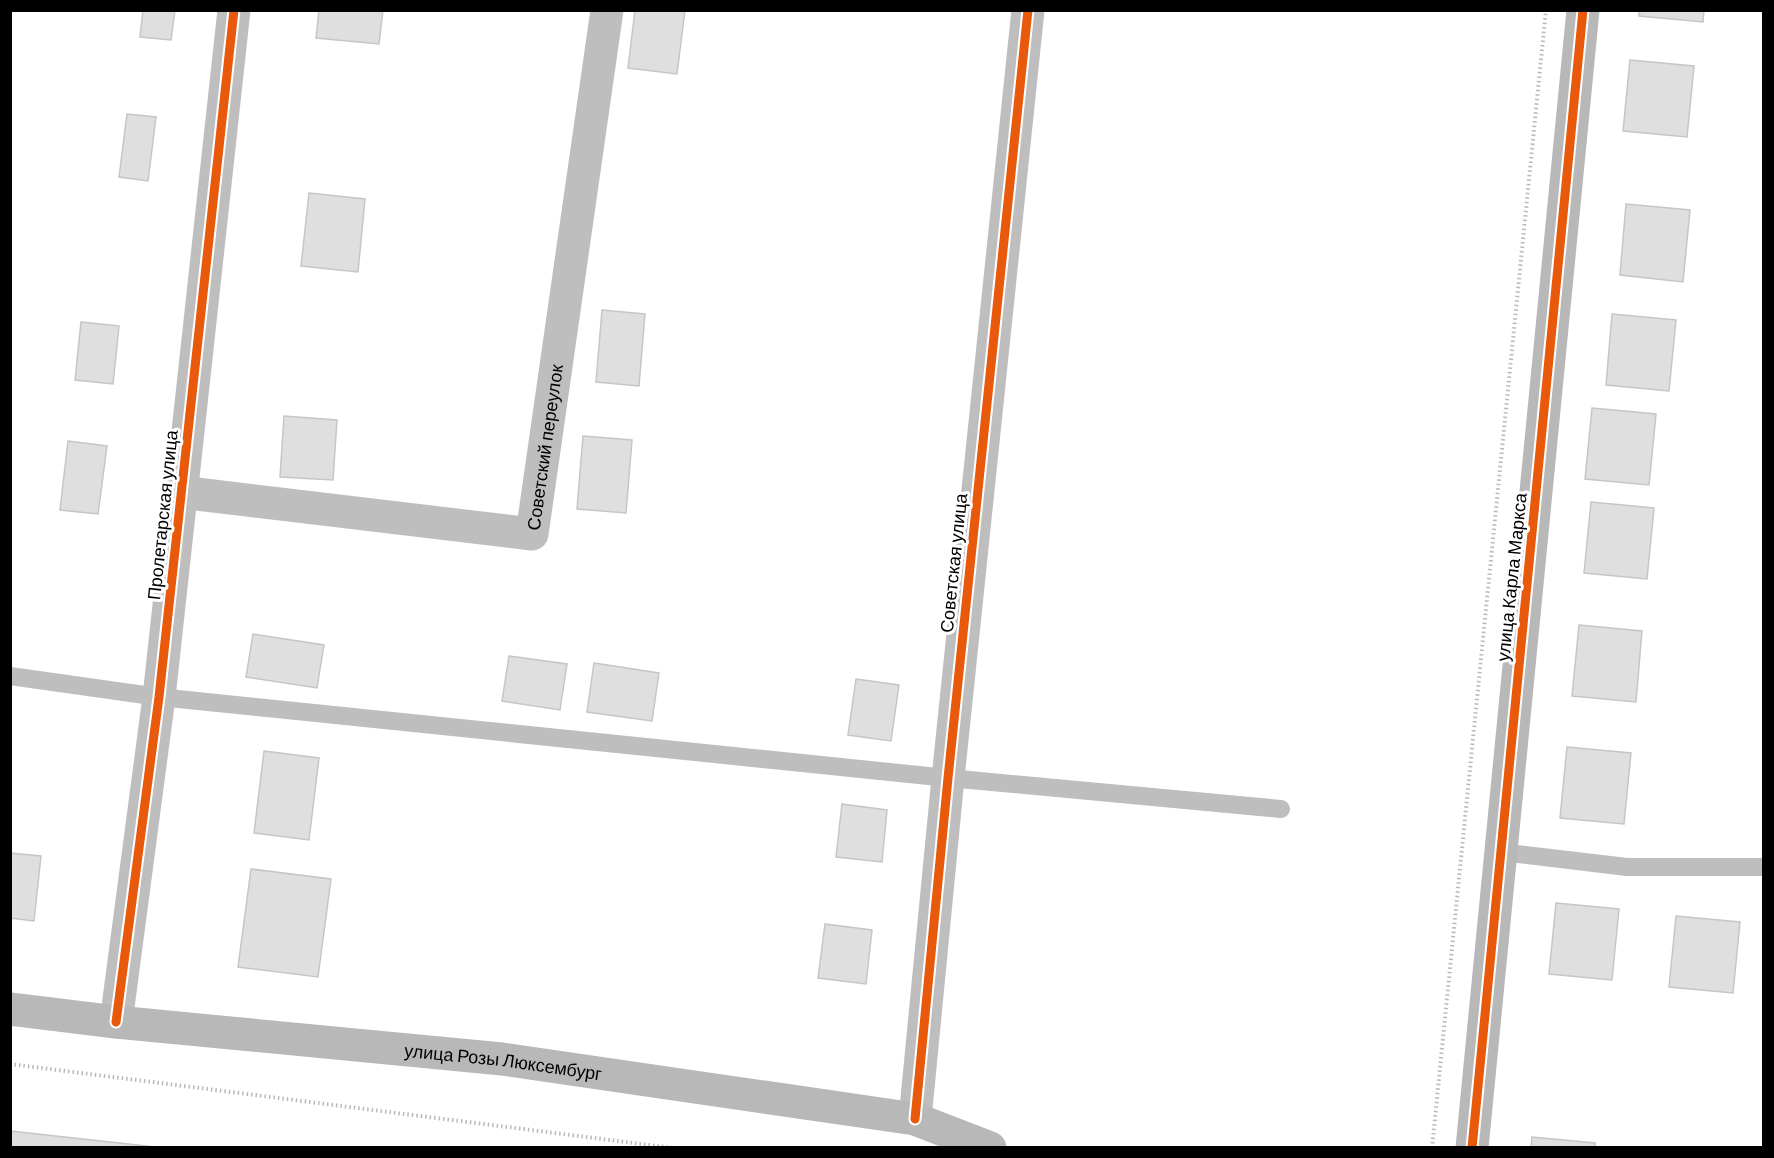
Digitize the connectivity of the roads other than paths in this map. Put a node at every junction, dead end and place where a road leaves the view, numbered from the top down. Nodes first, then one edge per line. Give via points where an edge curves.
1 (234, 10) edge
2 (607, 10) edge
3 (1028, 10) edge
4 (1582, 10) edge
5 (180, 492) junction
6 (10, 676) edge
7 (159, 697) junction
8 (948, 778) junction
9 (1281, 809) dead end
10 (1501, 852) junction
11 (1764, 867) edge
12 (10, 1009) edge
13 (116, 1022) junction
14 (915, 1119) junction
15 (990, 1148) edge
16 (1472, 1148) edge

1 - 5 street, Пролетарская улица
2 - 5 street, Советский переулок via 532,534
3 - 8 street, Советская улица
4 - 10 street, улица Карла Маркса
5 - 7 street, Пролетарская улица
6 - 7 lane
7 - 8 lane
7 - 13 street, Пролетарская улица
8 - 9 lane
8 - 14 street, Советская улица
10 - 11 lane via 1627,867
10 - 16 street, улица Карла Маркса
12 - 13 street, улица Розы Люксембург
13 - 14 street, улица Розы Люксембург via 502,1059
14 - 15 street, улица Розы Люксембург

